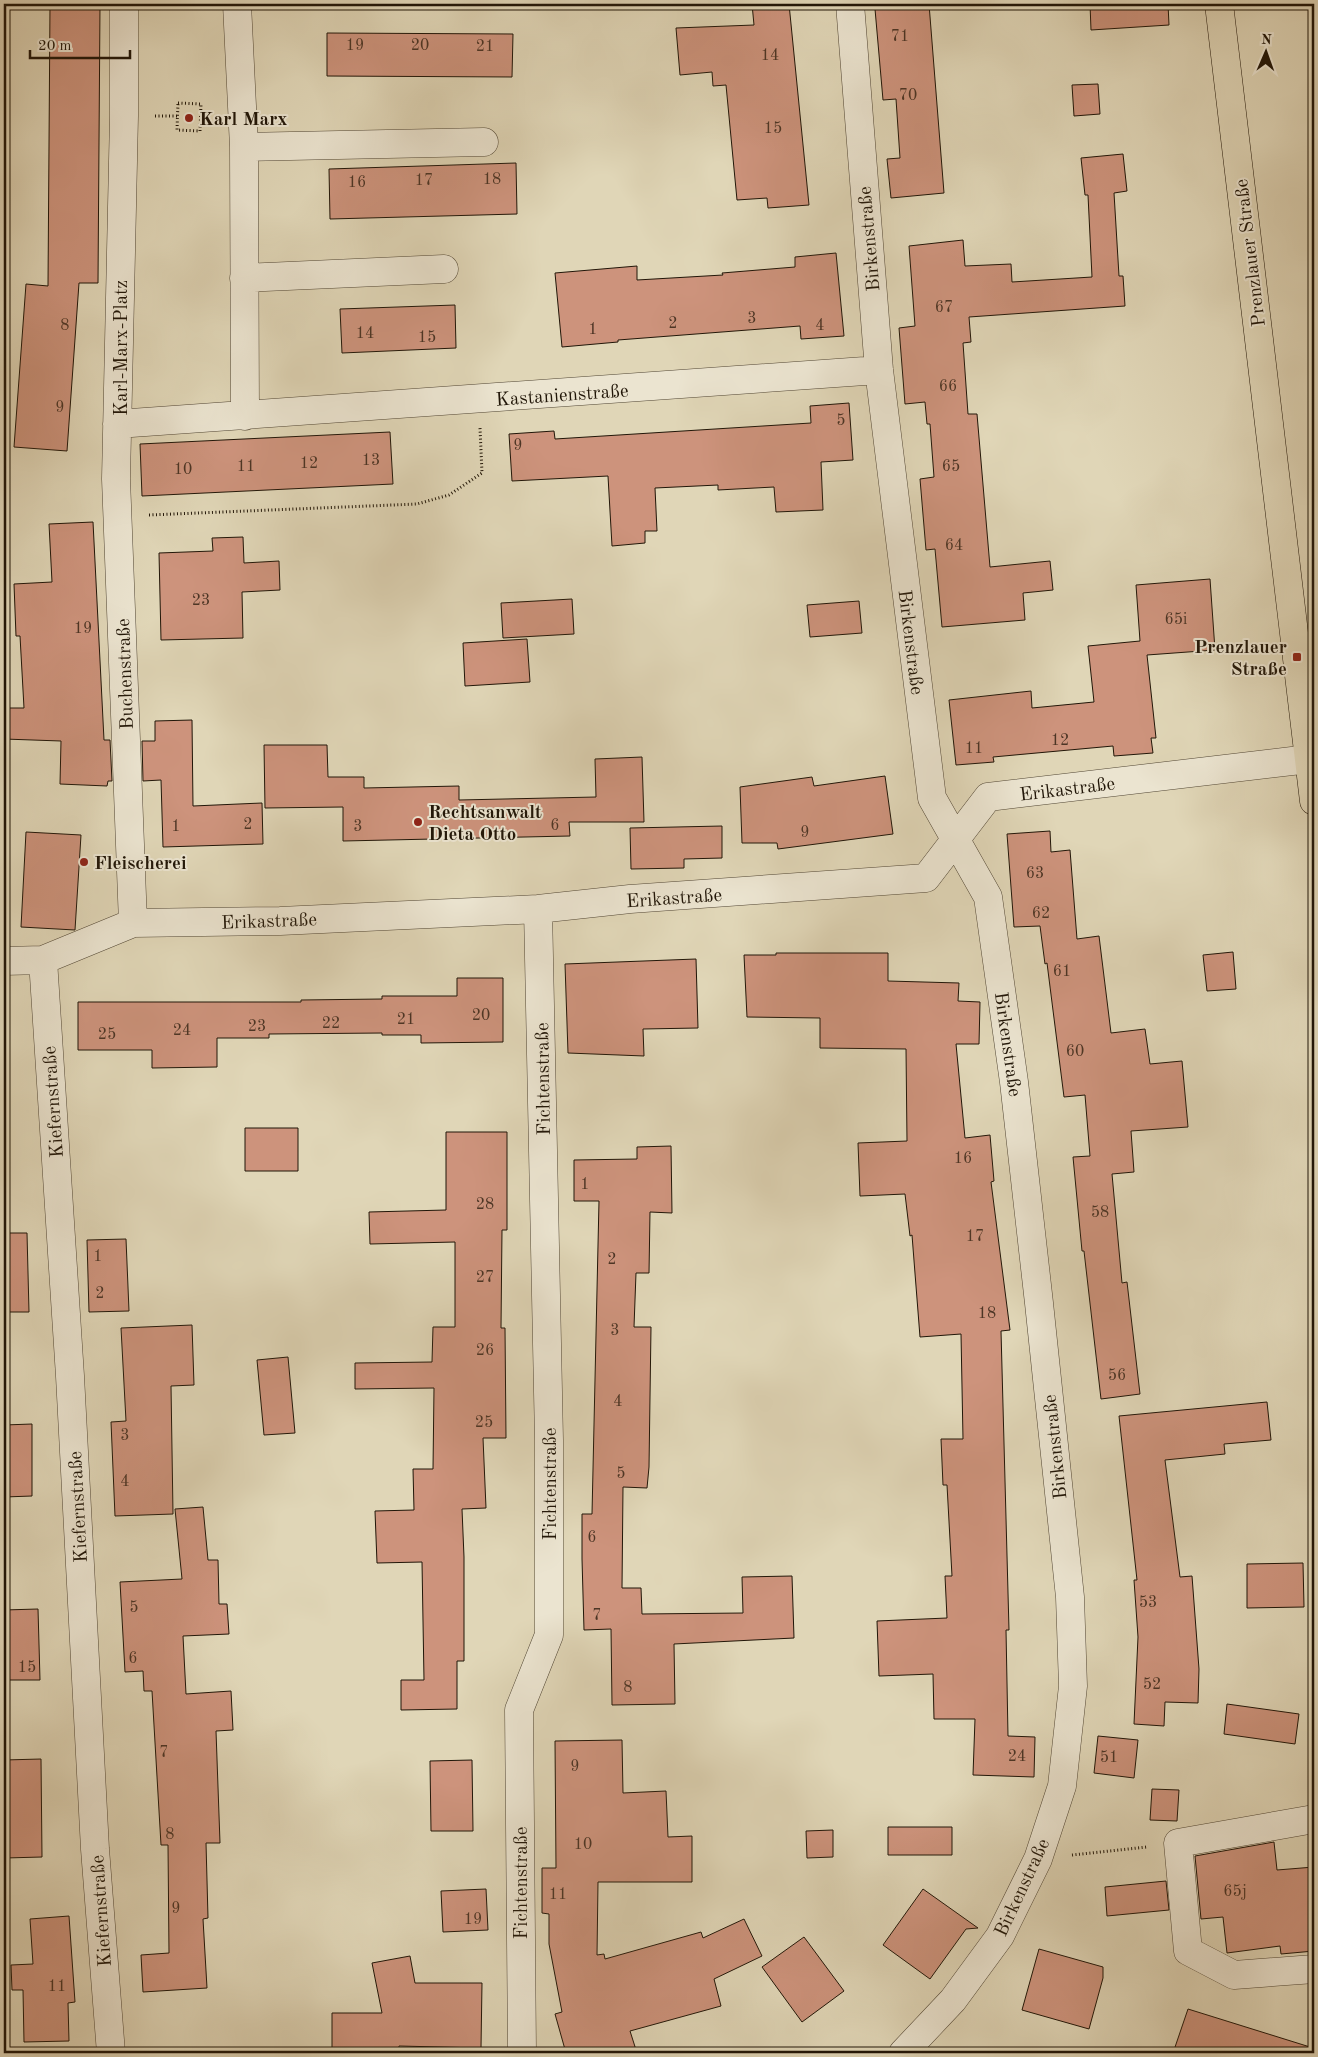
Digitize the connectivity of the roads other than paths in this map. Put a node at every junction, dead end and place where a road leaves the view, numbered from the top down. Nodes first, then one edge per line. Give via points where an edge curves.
1 (124, 4) edge
2 (238, 4) edge
3 (850, 4) edge
4 (1219, 4) edge
5 (484, 142) dead end
6 (244, 146) junction
7 (444, 269) dead end
8 (244, 278) junction
9 (879, 370) junction
10 (245, 416) junction
11 (117, 424) junction
12 (1309, 759) junction
13 (1314, 801) edge
14 (954, 839) junction
15 (538, 909) junction
16 (133, 923) junction
17 (43, 960) junction
18 (4, 961) edge
19 (1314, 1819) edge
20 (1314, 1969) edge
21 (111, 2053) edge
22 (522, 2053) edge
23 (903, 2053) edge

1 - 11 street, Karl-Marx-Platz
2 - 6 street
3 - 9 street, Birkenstraße
4 - 12 main road, Prenzlauer Straße
5 - 6 street
6 - 8 street
7 - 8 street
8 - 10 street
9 - 10 street, Kastanienstraße
9 - 14 street, Birkenstraße via 932,798
10 - 11 street, Karl-Marx-Platz
11 - 16 street, Buchenstraße
12 - 13 main road, Prenzlauer Straße
12 - 14 street, Erikastraße via 988,797
14 - 15 street, Erikastraße via 926,878 630,899
14 - 23 street, Birkenstraße via 988,897 1014,1082 1070,1596 1073,1686 1062,1786 1038,1859 1000,1936 953,2000
15 - 16 street, Erikastraße via 280,921
15 - 22 street, Fichtenstraße via 549,1440 549,1635 519,1710
16 - 17 street, Erikastraße
17 - 18 street, Erikastraße
17 - 21 street, Kiefernstraße
19 - 20 street via 1178,1843 1188,1951 1234,1975

